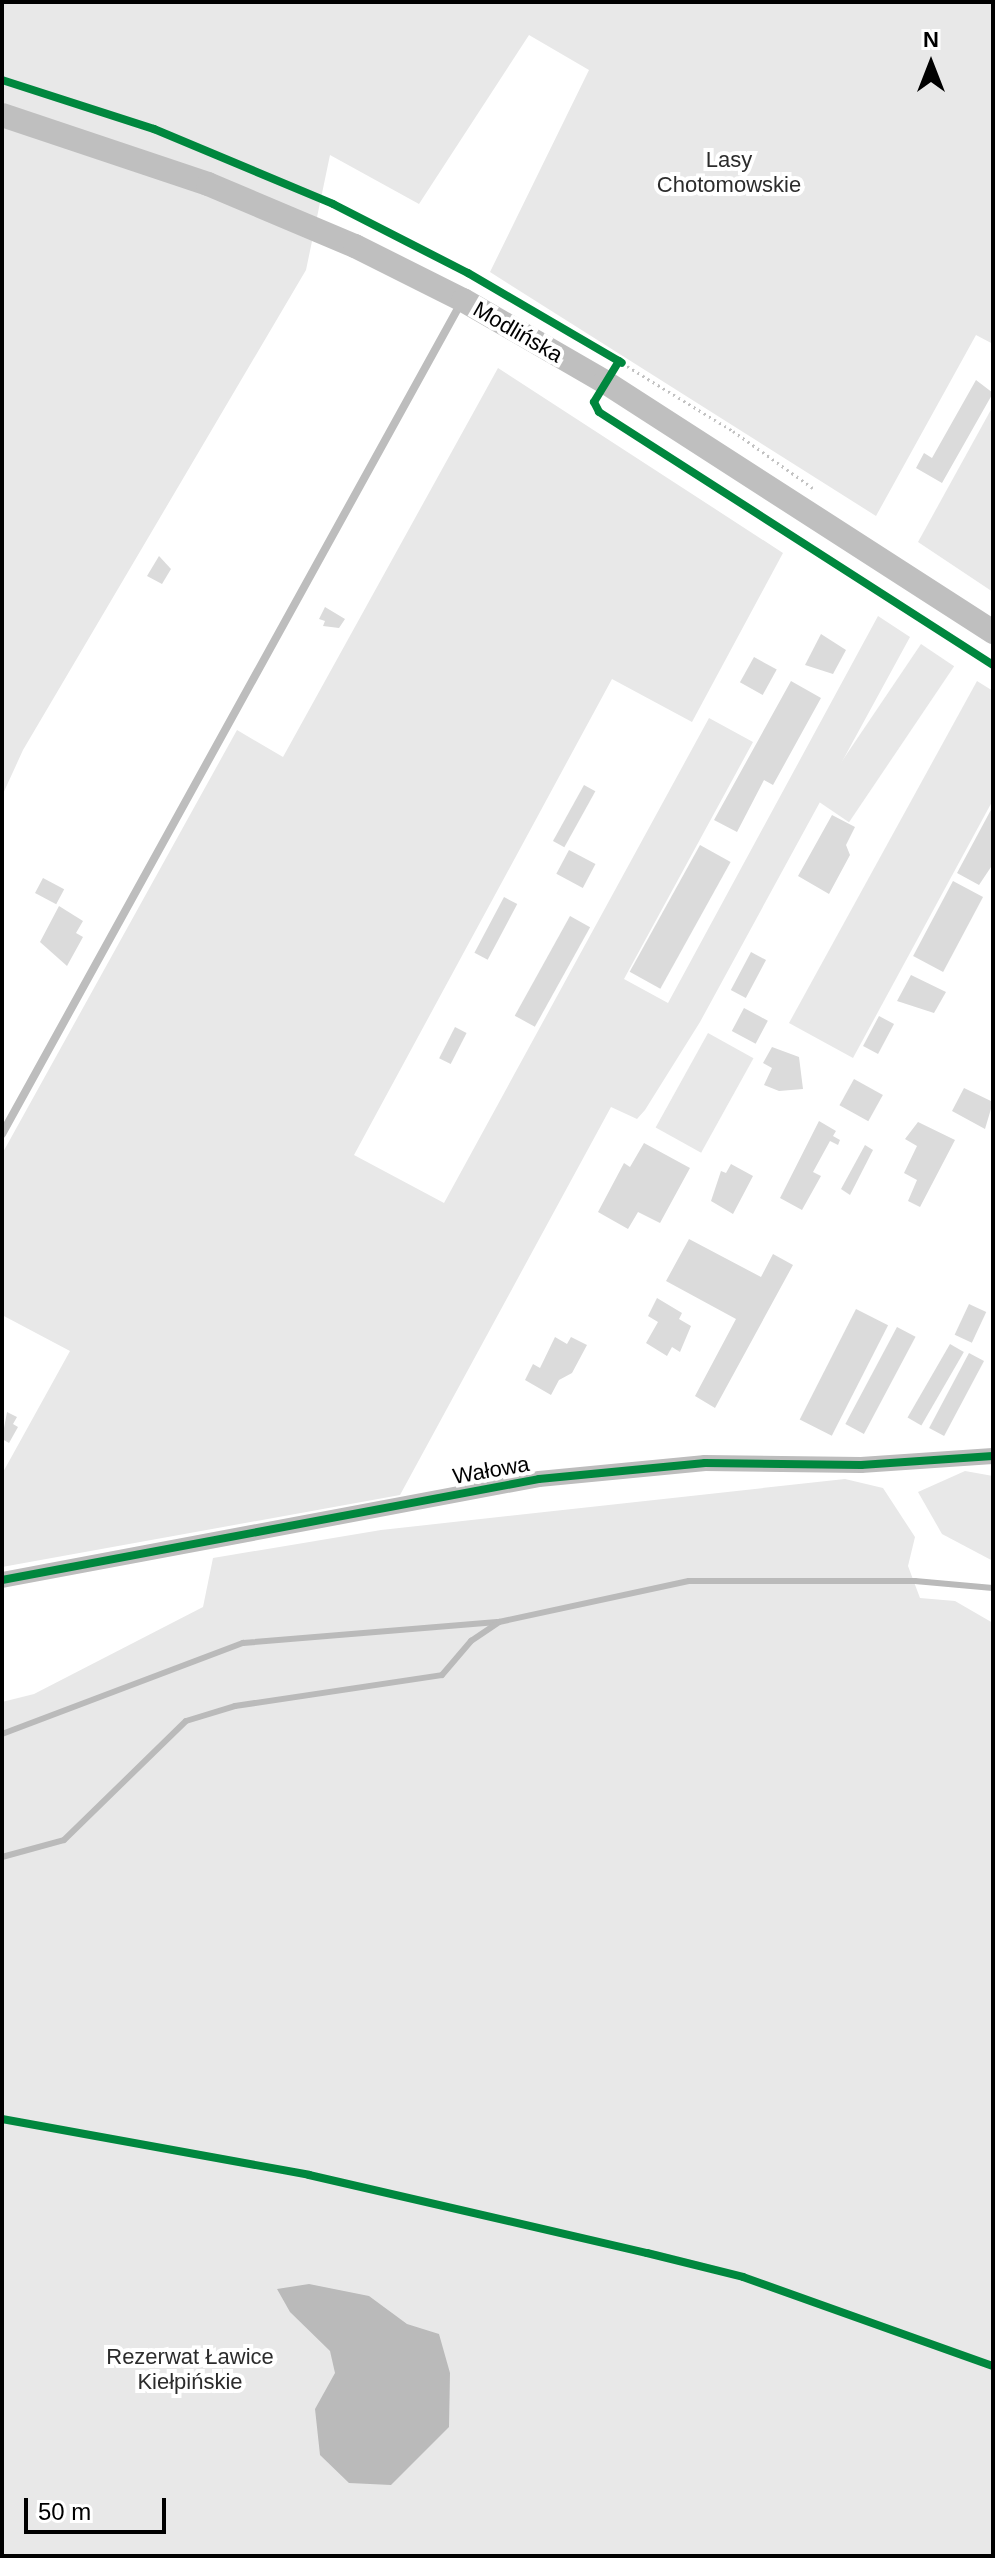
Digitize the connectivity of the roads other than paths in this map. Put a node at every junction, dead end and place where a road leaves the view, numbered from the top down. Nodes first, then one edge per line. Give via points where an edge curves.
1 (2, 115) edge
2 (463, 300) junction
3 (993, 632) edge
4 (2, 1134) edge
5 (993, 1456) edge
6 (2, 1580) edge

1 - 2 main road, Modlińska via 208,184 355,246
2 - 3 main road, Modlińska via 605,382
2 - 4 lane
5 - 6 street, Wałowa via 861,1465 705,1463 539,1479

